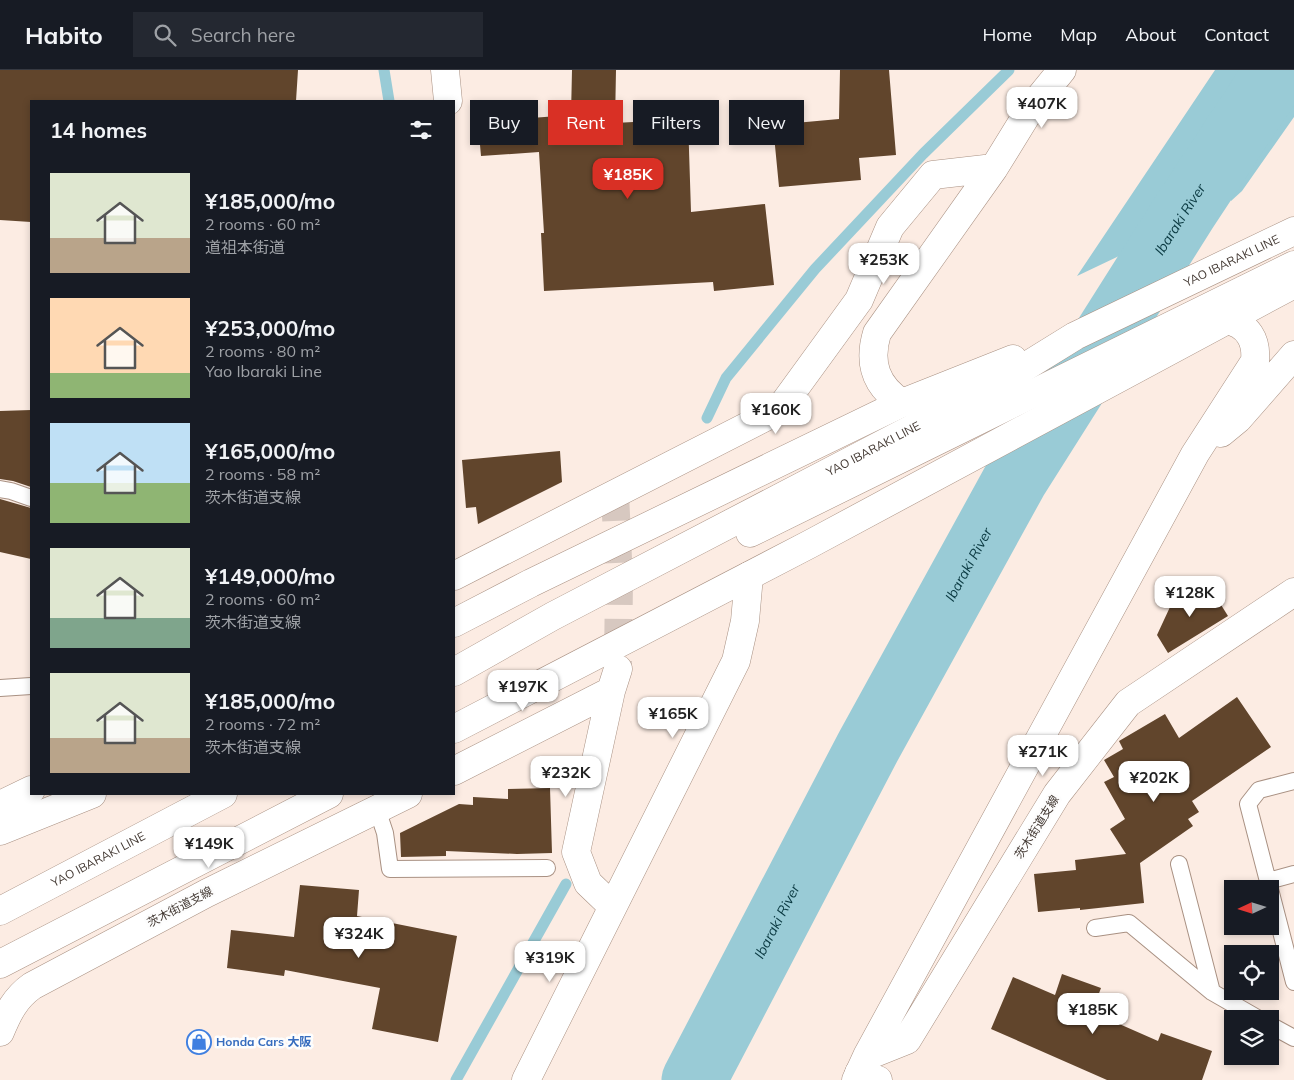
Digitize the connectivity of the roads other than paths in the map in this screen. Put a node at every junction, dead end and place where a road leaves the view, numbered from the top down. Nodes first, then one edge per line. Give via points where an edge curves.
1 (445, 70) edge
2 (1062, 70) edge
3 (448, 100) edge
4 (994, 168) junction
5 (1294, 230) edge
6 (1294, 264) edge
7 (1294, 284) edge
8 (1227, 320) junction
9 (1075, 336) junction
10 (1294, 355) edge
11 (902, 403) junction
12 (1195, 454) junction
13 (0, 489) edge
14 (30, 498) edge
15 (455, 575) edge
16 (749, 576) junction
17 (1294, 592) edge
18 (455, 622) edge
19 (455, 671) edge
20 (455, 672) edge
21 (30, 686) edge
22 (0, 688) edge
23 (455, 728) edge
24 (455, 769) edge
25 (1294, 781) edge
26 (30, 790) edge
27 (90, 795) edge
28 (221, 795) edge
29 (327, 795) edge
30 (406, 795) edge
31 (0, 805) edge
32 (376, 810) junction
33 (0, 831) edge
34 (1179, 864) dead end
35 (547, 868) dead end
36 (1294, 874) edge
37 (1268, 880) edge
38 (1272, 880) edge
39 (612, 906) junction
40 (6, 908) edge
41 (1279, 922) edge
42 (1095, 928) dead end
43 (0, 964) edge
44 (1293, 975) edge
45 (1212, 992) junction
46 (1243, 1010) edge
47 (1279, 1030) edge
48 (0, 1032) edge
49 (1294, 1038) edge
50 (865, 1072) edge
51 (526, 1080) edge

1 - 3 street
2 - 4 street via 1031,108
4 - 11 street via 877,333 874,368 885,389
4 - 15 street via 933,175 890,227 859,300 779,410
5 - 9 street, YAO IBARAKI LINE
6 - 20 street, YAO IBARAKI LINE via 560,627
7 - 8 street
8 - 12 street via 1248,332 1255,343 1255,361
8 - 16 street
9 - 11 street
9 - 19 street, YAO IBARAKI LINE via 996,385 553,616
10 - 12 street via 1238,419
11 - 18 street
12 - 50 street
13 - 14 lane
16 - 23 street
16 - 39 street via 745,622 736,661
17 - 50 street, 茨木街道支線 via 1128,703 1057,794 907,1040
21 - 22 lane
24 - 39 street via 615,680 576,852 588,883
25 - 37 lane via 1259,790 1248,804
26 - 31 street
27 - 33 street
28 - 40 street, YAO IBARAKI LINE
29 - 43 street
30 - 32 street, 茨木街道支線
32 - 35 lane via 385,833 390,869
32 - 48 street, 茨木街道支線 via 207,893 32,986 13,1005
34 - 45 lane
36 - 38 lane
39 - 51 street
41 - 44 lane
42 - 45 lane via 1129,923
45 - 46 lane
47 - 49 lane

